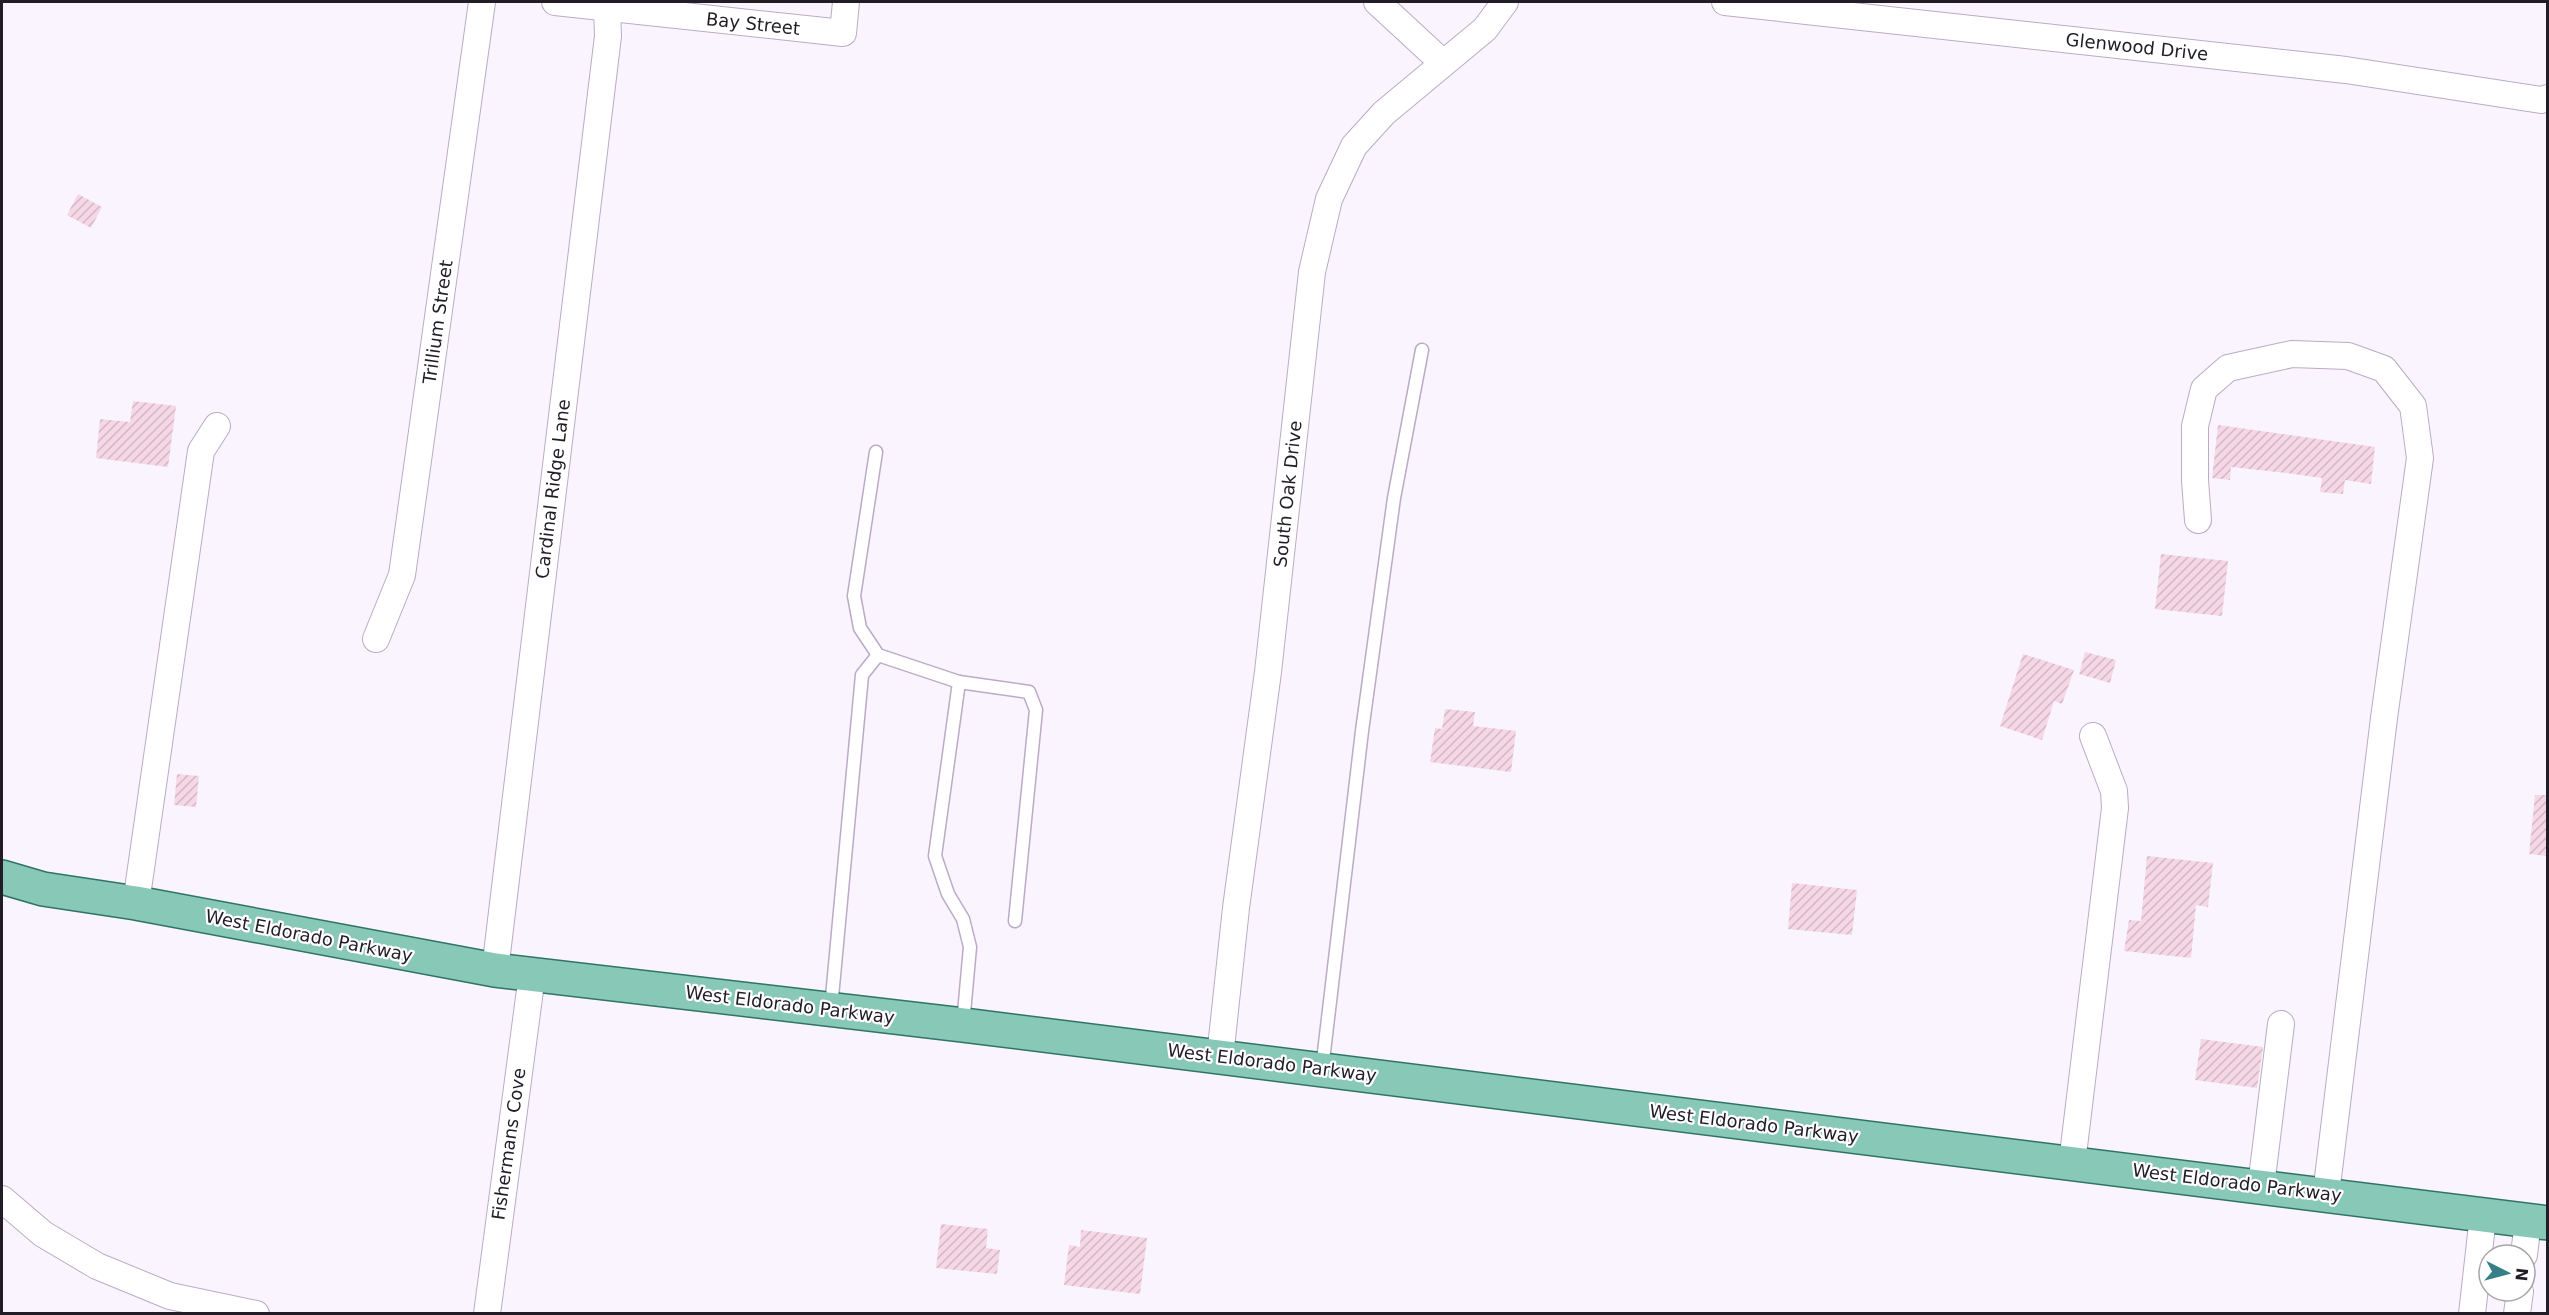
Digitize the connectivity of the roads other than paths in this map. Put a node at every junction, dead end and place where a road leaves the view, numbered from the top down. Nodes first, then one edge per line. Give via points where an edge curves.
1 (482, 2) edge
2 (555, 2) edge
3 (846, 2) edge
4 (1377, 2) edge
5 (1505, 2) edge
6 (1725, 2) edge
7 (607, 8) junction
8 (1443, 63) junction
9 (2547, 98) edge
10 (1422, 350) dead end
11 (217, 426) dead end
12 (876, 452) dead end
13 (2199, 520) dead end
14 (376, 639) dead end
15 (878, 655) junction
16 (959, 682) junction
17 (2093, 736) dead end
18 (2, 877) edge
19 (136, 903) junction
20 (1015, 921) dead end
21 (495, 970) junction
22 (532, 975) junction
23 (831, 1010) junction
24 (2281, 1024) dead end
25 (963, 1025) junction
26 (1220, 1057) junction
27 (1322, 1070) junction
28 (2072, 1163) junction
29 (2261, 1186) junction
30 (2326, 1194) junction
31 (2, 1199) edge
32 (2482, 1216) junction
33 (2538, 1222) edge
34 (2529, 1243) edge
35 (256, 1314) edge
36 (487, 1314) edge
37 (2472, 1314) edge

1 - 14 street, Trillium Street via 402,575
2 - 7 street, Bay Street
3 - 7 street, Bay Street via 843,33
4 - 8 street
5 - 8 street, South Oak Drive via 1485,28
6 - 9 street, Glenwood Drive via 2346,70
7 - 21 street, Cardinal Ridge Lane via 607,48
8 - 26 street, South Oak Drive via 1384,113 1354,146 1329,199 1312,272
10 - 27 lane via 1394,498
11 - 19 street via 201,451
12 - 15 lane via 854,596 860,628
13 - 30 street via 2194,426 2204,389 2228,368 2292,354 2348,356 2384,369 2413,406 2420,458
15 - 16 lane
15 - 23 lane via 862,675
16 - 20 lane via 1029,692 1036,710
16 - 25 lane via 935,856 948,894 963,919 970,947
17 - 28 street via 2114,791 2115,808
18 - 19 main road, West Eldorado Parkway via 43,889
19 - 21 main road, West Eldorado Parkway
21 - 22 main road, West Eldorado Parkway
22 - 23 main road, West Eldorado Parkway
22 - 36 street, Fishermans Cove
23 - 25 main road, West Eldorado Parkway
24 - 29 street
25 - 26 main road, West Eldorado Parkway
26 - 27 main road, West Eldorado Parkway
27 - 28 main road, West Eldorado Parkway
28 - 29 main road, West Eldorado Parkway
29 - 30 main road, West Eldorado Parkway
30 - 32 main road, West Eldorado Parkway
31 - 35 street via 43,1234 97,1266 170,1296
32 - 33 main road, West Eldorado Parkway
32 - 37 street
33 - 34 street

